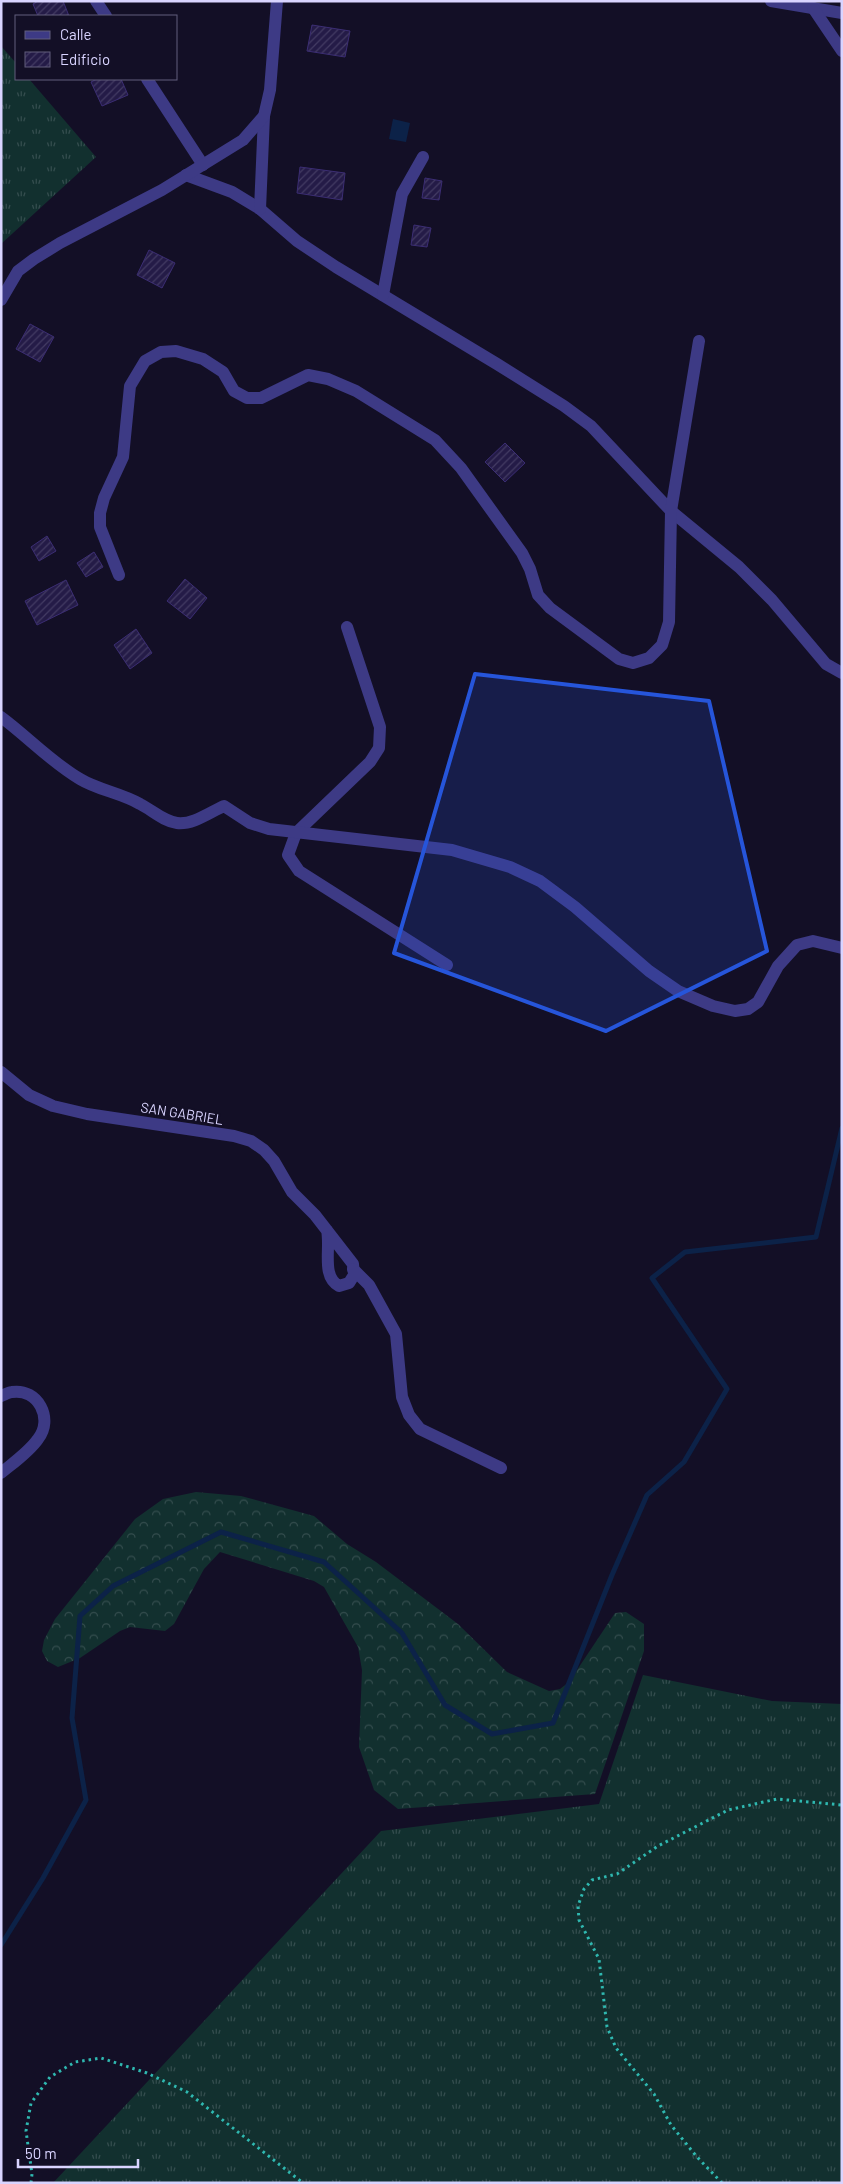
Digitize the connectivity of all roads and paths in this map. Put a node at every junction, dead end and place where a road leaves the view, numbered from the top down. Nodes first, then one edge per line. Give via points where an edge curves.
1 (96, 1) edge
2 (278, 1) edge
3 (771, 1) edge
4 (813, 8) junction
5 (842, 13) edge
6 (105, 15) edge
7 (842, 51) edge
8 (148, 80) edge
9 (264, 116) junction
10 (423, 157) dead end
11 (203, 165) junction
12 (186, 175) junction
13 (260, 209) junction
14 (383, 295) junction
15 (1, 300) edge
16 (699, 341) dead end
17 (671, 511) junction
18 (119, 575) dead end
19 (347, 627) dead end
20 (842, 672) edge
21 (1, 717) edge
22 (296, 833) junction
23 (842, 948) edge
24 (448, 965) dead end
25 (1, 1072) edge
26 (327, 1230) junction
27 (353, 1269) junction
28 (1, 1396) edge
29 (501, 1468) dead end
30 (1, 1473) edge
31 (842, 1805) edge
32 (32, 2183) edge
33 (302, 2183) edge
34 (722, 2183) edge

1 - 6 street
2 - 9 street via 270,90
3 - 4 street
4 - 5 street
4 - 7 street
8 - 11 street
9 - 11 street via 243,140
9 - 13 street
10 - 14 street via 402,194
11 - 12 street
12 - 13 street via 232,192
12 - 15 street via 34,259 18,271
13 - 14 street via 297,241
14 - 17 street via 564,406 591,426
16 - 17 street
17 - 18 street via 668,622 662,645 649,658 633,664 619,659 550,608 538,595 522,553 461,468 435,440 356,391 328,379 308,375 261,398 248,398 234,391 223,372 203,359 176,351 161,352 145,361 130,386 123,457 100,512 100,527
17 - 20 street via 739,567 772,600 826,664
19 - 22 street via 380,727 379,748 370,762
21 - 22 street via 57,764 82,780 122,795 160,817 178,823 196,820 224,806 250,823
22 - 23 street via 452,850 510,867 540,881 678,991 713,1006 735,1011 748,1009 758,1002 778,966 797,944 813,941
22 - 24 street via 288,855 299,871
25 - 26 street, SAN GABRIEL via 29,1095 53,1106 251,1141 274,1161 292,1192
26 - 27 street, SAN GABRIEL via 353,1264
26 - 27 street via 330,1243 328,1271 332,1282 340,1286 349,1283
27 - 29 street, SAN GABRIEL via 369,1284 396,1334 402,1398 409,1415 420,1429
28 - 30 street via 12,1392 30,1395 41,1404 45,1421 39,1438
31 - 34 path via 777,1799 728,1810 658,1846 617,1874 592,1880 584,1889 578,1906 579,1920 599,1959 607,2028 616,2048 654,2094 681,2138
32 - 33 path via 26,2131 31,2103 50,2077 75,2062 101,2058 147,2073 187,2092

